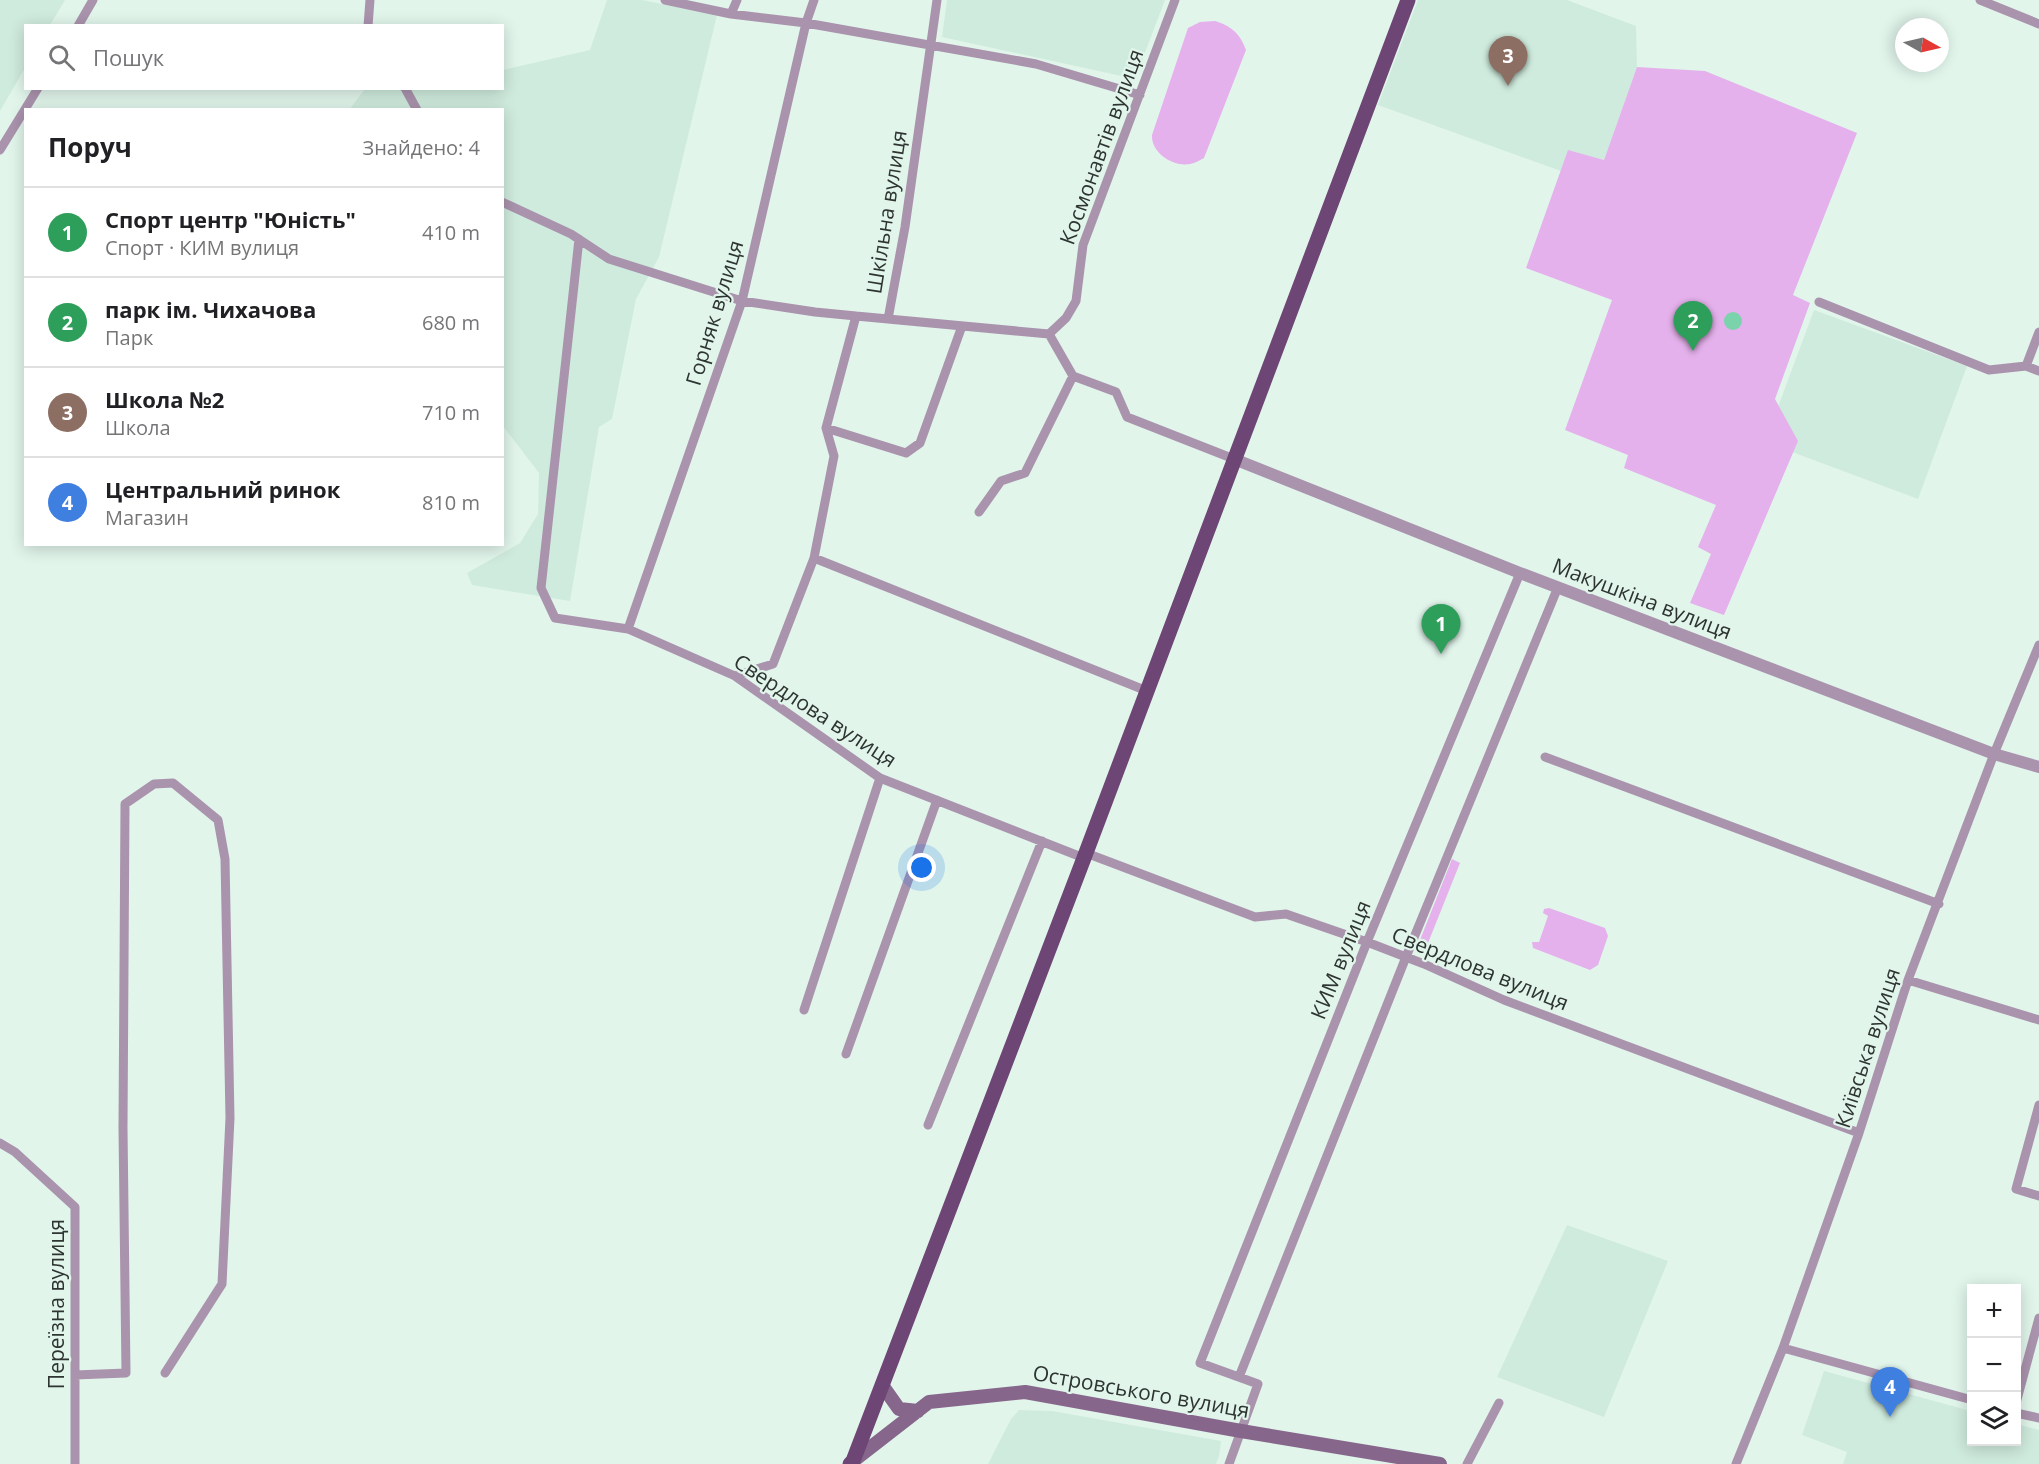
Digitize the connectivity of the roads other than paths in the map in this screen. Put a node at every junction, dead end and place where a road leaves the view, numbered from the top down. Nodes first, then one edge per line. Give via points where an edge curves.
1 (93, 0) edge
2 (370, 0) edge
3 (665, 0) edge
4 (737, 0) edge
5 (814, 0) edge
6 (937, 0) edge
7 (1174, 0) edge
8 (1408, 0) edge
9 (1980, 0) edge
10 (731, 14) junction
11 (806, 22) junction
12 (79, 24) edge
13 (368, 24) edge
14 (2039, 24) edge
15 (931, 45) junction
16 (37, 90) edge
17 (406, 90) edge
18 (1140, 94) junction
19 (26, 108) edge
20 (416, 108) edge
21 (24, 111) edge
22 (0, 150) edge
23 (504, 203) edge
24 (579, 239) junction
25 (742, 300) junction
26 (1819, 302) dead end
27 (856, 316) junction
28 (888, 319) junction
29 (962, 326) junction
30 (2039, 332) edge
31 (1049, 334) junction
32 (2026, 366) junction
33 (2039, 371) edge
34 (1072, 375) junction
35 (826, 428) junction
36 (1234, 459) junction
37 (979, 512) dead end
38 (814, 558) junction
39 (1520, 573) junction
40 (1558, 587) junction
41 (628, 629) junction
42 (2039, 645) edge
43 (735, 676) junction
44 (1147, 691) junction
45 (1994, 754) junction
46 (1545, 757) dead end
47 (2039, 767) edge
48 (880, 778) junction
49 (937, 800) junction
50 (1042, 841) junction
51 (1085, 855) junction
52 (1939, 904) junction
53 (1367, 942) junction
54 (1406, 957) junction
55 (1908, 980) junction
56 (804, 1010) dead end
57 (2039, 1020) edge
58 (846, 1054) dead end
59 (2039, 1105) edge
60 (928, 1125) dead end
61 (1859, 1133) junction
62 (0, 1143) edge
63 (2039, 1196) edge
64 (2039, 1318) edge
65 (1783, 1348) junction
66 (165, 1373) dead end
67 (75, 1375) junction
68 (1239, 1377) junction
69 (882, 1385) junction
70 (2019, 1392) edge
71 (1967, 1399) edge
72 (1499, 1403) dead end
73 (918, 1411) junction
74 (2021, 1414) edge
75 (2039, 1418) edge
76 (1241, 1431) junction
77 (1406, 1461) edge
78 (852, 1463) edge
79 (75, 1464) edge
80 (1229, 1464) edge
81 (1440, 1464) edge
82 (1467, 1464) edge
83 (1737, 1464) edge

1 - 12 street
2 - 13 street
3 - 10 street
4 - 10 street
5 - 11 street, Горняк вулиця
6 - 15 street, Шкільна вулиця
7 - 18 street, Космонавтів вулиця
8 - 36 main road
9 - 14 street
10 - 11 street
11 - 15 street
11 - 25 street, Горняк вулиця
15 - 18 street via 1036,64
15 - 28 street, Шкільна вулиця
16 - 19 street
17 - 20 street
18 - 31 street, Космонавтів вулиця via 1083,245 1076,301 1066,318
21 - 22 street
23 - 24 street
24 - 25 street via 609,259
24 - 41 street, Свердлова вулиця via 541,588 555,618
25 - 27 street
25 - 41 street, Горняк вулиця
26 - 32 street via 1989,369
27 - 28 street, Шкільна вулиця
27 - 35 street, Шкільна вулиця
28 - 29 street
29 - 31 street
29 - 35 street via 920,443 906,453
30 - 32 street
31 - 34 street
32 - 33 street
34 - 36 street via 1116,392 1127,417
34 - 37 street via 1025,473 1001,482
35 - 38 street via 834,456
36 - 39 street, Макушкіна вулиця
36 - 44 main road
38 - 43 street via 772,664
38 - 44 street
39 - 40 street, Макушкіна вулиця
39 - 53 street, КИМ вулиця
40 - 45 street, Макушкіна вулиця
40 - 54 street
41 - 43 street, Свердлова вулиця
42 - 45 street, Київська вулиця
43 - 48 street, Свердлова вулиця
44 - 51 main road
45 - 47 street, Макушкіна вулиця
45 - 52 street, Київська вулиця
46 - 52 street
48 - 49 street, Свердлова вулиця
48 - 56 street
49 - 50 street, Свердлова вулиця
49 - 58 street
50 - 51 street, Свердлова вулиця
50 - 60 street
51 - 53 street, Свердлова вулиця via 1255,917 1286,914
51 - 69 main road
52 - 55 street, Київська вулиця
53 - 54 street, Свердлова вулиця
53 - 68 street, КИМ вулиця via 1200,1363
54 - 61 street, Свердлова вулиця via 1504,1000
54 - 68 street
55 - 57 street
55 - 61 street, Київська вулиця
59 - 63 street via 2016,1189
61 - 65 street, Київська вулиця
62 - 67 street, Переїзна вулиця via 75,1207
64 - 70 street
65 - 71 street
65 - 83 street, Київська вулиця
66 - 67 street via 222,1284 230,1118 225,859 218,820 173,783 154,784 125,804 126,1374
67 - 79 street, Переїзна вулиця
68 - 76 street via 1258,1384
69 - 73 main road via 900,1409
69 - 78 main road
72 - 82 street
73 - 76 main road, Островського вулиця via 929,1402 1025,1392
73 - 78 main road, Островського вулиця
74 - 75 street
76 - 77 main road, Островського вулиця
76 - 80 street
77 - 81 main road, Островського вулиця

